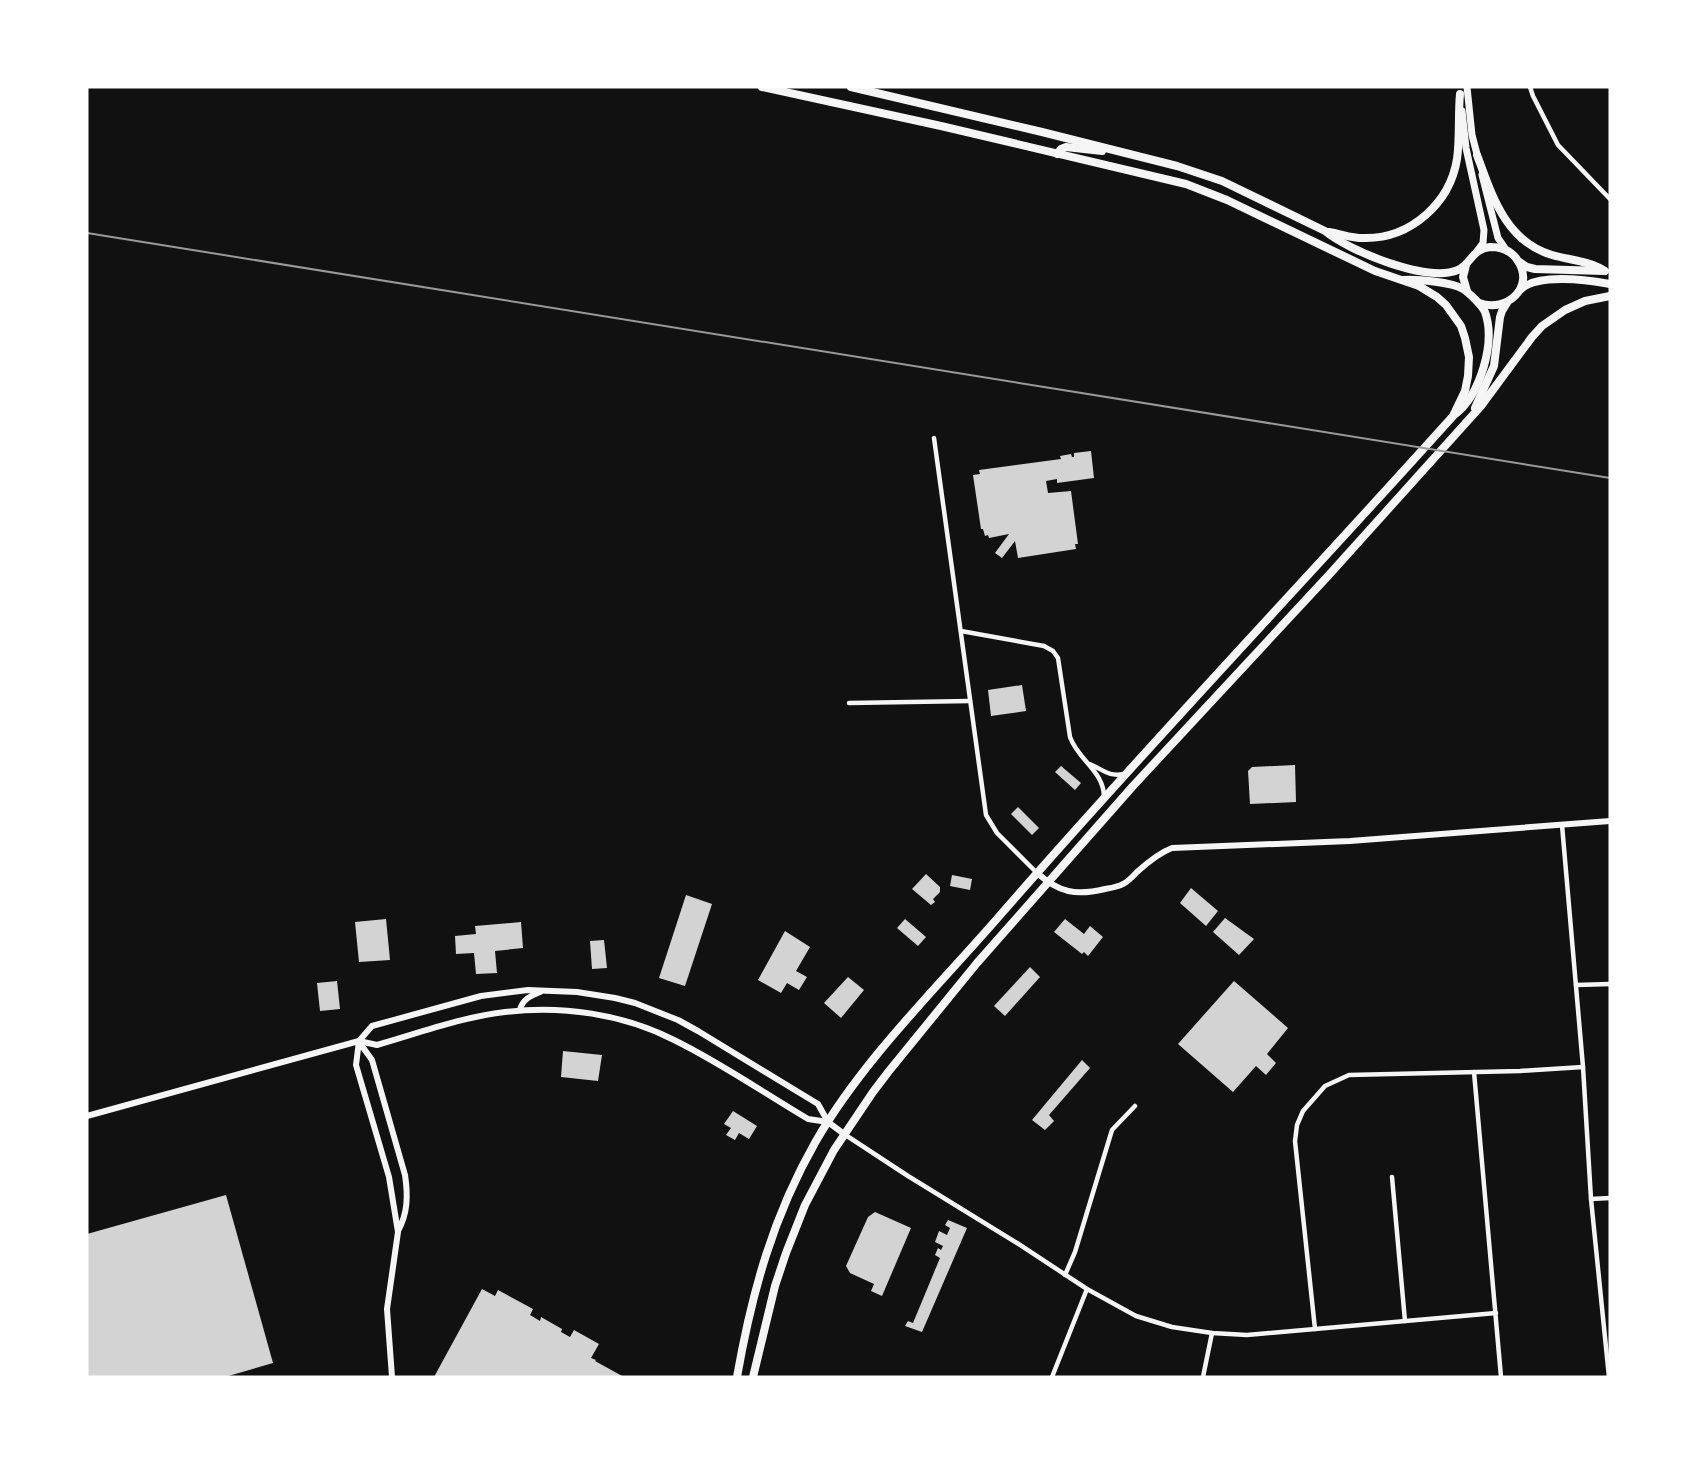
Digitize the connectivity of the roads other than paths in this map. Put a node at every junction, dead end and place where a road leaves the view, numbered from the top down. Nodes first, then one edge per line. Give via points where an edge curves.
1 (762, 87) edge
2 (786, 87) edge
3 (851, 87) edge
4 (1467, 87) edge
5 (1530, 87) edge
6 (1460, 90) edge
7 (793, 93) junction
8 (1057, 154) junction
9 (1477, 155) junction
10 (1140, 156) junction
11 (1610, 199) edge
12 (1325, 231) junction
13 (1507, 250) junction
14 (1477, 251) junction
15 (1518, 261) junction
16 (1467, 262) junction
17 (1608, 271) edge
18 (1403, 279) junction
19 (1610, 284) edge
20 (1519, 291) junction
21 (1467, 292) junction
22 (1610, 296) edge
23 (1508, 302) junction
24 (1479, 303) junction
25 (1454, 415) junction
26 (1471, 418) junction
27 (933, 438) dead end
28 (961, 631) junction
29 (970, 700) junction
30 (849, 703) dead end
31 (1089, 764) junction
32 (1124, 774) junction
33 (1104, 797) junction
34 (1610, 821) edge
35 (1562, 825) junction
36 (1036, 872) junction
37 (1048, 882) junction
38 (1610, 984) edge
39 (1576, 985) junction
40 (546, 990) junction
41 (520, 1010) junction
42 (359, 1041) junction
43 (1583, 1067) junction
44 (1474, 1072) junction
45 (1135, 1107) dead end
46 (87, 1116) edge
47 (828, 1122) junction
48 (844, 1134) junction
49 (1392, 1177) dead end
50 (1610, 1198) edge
51 (1591, 1199) junction
52 (398, 1232) junction
53 (1065, 1275) junction
54 (1087, 1289) junction
55 (1496, 1313) junction
56 (1405, 1321) junction
57 (1315, 1329) junction
58 (1212, 1333) junction
59 (392, 1377) edge
60 (737, 1377) edge
61 (753, 1377) edge
62 (1052, 1377) edge
63 (1203, 1377) edge
64 (1501, 1377) edge
65 (1609, 1377) edge

1 - 7 main road
2 - 7 main road
3 - 10 main road
4 - 9 main road
5 - 11 street via 1558,144
6 - 12 main road via 1457,158 1437,205 1414,224 1385,236 1350,237
6 - 14 main road via 1466,148 1484,230 1483,243
7 - 8 main road
8 - 10 main road via 1061,149 1074,147
8 - 18 main road via 1207,192 1376,271
9 - 13 main road via 1498,238
9 - 17 main road via 1496,206 1517,235 1548,254
10 - 12 main road via 1202,174
12 - 16 main road via 1369,255 1406,268 1443,273 1458,270
13 - 14 main road via 1492,247
13 - 15 main road
14 - 16 main road
15 - 17 main road via 1535,269
15 - 20 main road via 1522,276
16 - 21 main road via 1463,278
18 - 21 main road via 1458,286
18 - 25 main road via 1437,297 1454,315 1465,338 1468,376
19 - 20 main road via 1538,280 1525,284
20 - 23 main road
21 - 24 main road
22 - 26 main road via 1575,305 1542,326
23 - 24 main road via 1493,306
23 - 26 main road via 1500,317 1492,372
24 - 25 main road via 1488,329 1484,365 1471,396
25 - 32 main road
26 - 37 main road
27 - 28 street
28 - 29 street
28 - 31 street via 1053,651 1058,658 1073,747
29 - 30 street
29 - 36 street via 986,815 997,833
31 - 32 street via 1109,775
31 - 33 street via 1103,783
32 - 33 main road
33 - 36 main road
34 - 35 street
35 - 37 street via 1350,841 1172,848 1124,884 1075,893
35 - 39 street
36 - 37 street
36 - 47 main road via 866,1069
37 - 48 main road via 889,1071
38 - 39 street
39 - 43 street
40 - 41 street via 530,996
40 - 42 street via 497,993 452,1004 372,1026
40 - 47 street via 615,998 678,1020 818,1104
41 - 42 street via 474,1017 377,1045
41 - 47 street via 585,1012 638,1025 674,1039 808,1119
42 - 46 street
42 - 52 street via 356,1065 389,1177
42 - 52 street via 372,1060 405,1175 405,1219
43 - 44 street
43 - 51 street
44 - 55 street
44 - 57 street via 1349,1075 1325,1086 1303,1111 1295,1141
45 - 53 street via 1112,1130
47 - 48 street
47 - 60 main road via 791,1190 767,1248
48 - 53 street
48 - 61 main road via 816,1181 792,1237 775,1286
49 - 56 street
50 - 51 street
51 - 65 street
52 - 59 street via 387,1309
53 - 54 street
54 - 58 street via 1136,1316
54 - 62 street
55 - 56 street
55 - 64 street
56 - 57 street
57 - 58 street via 1247,1335
58 - 63 street

